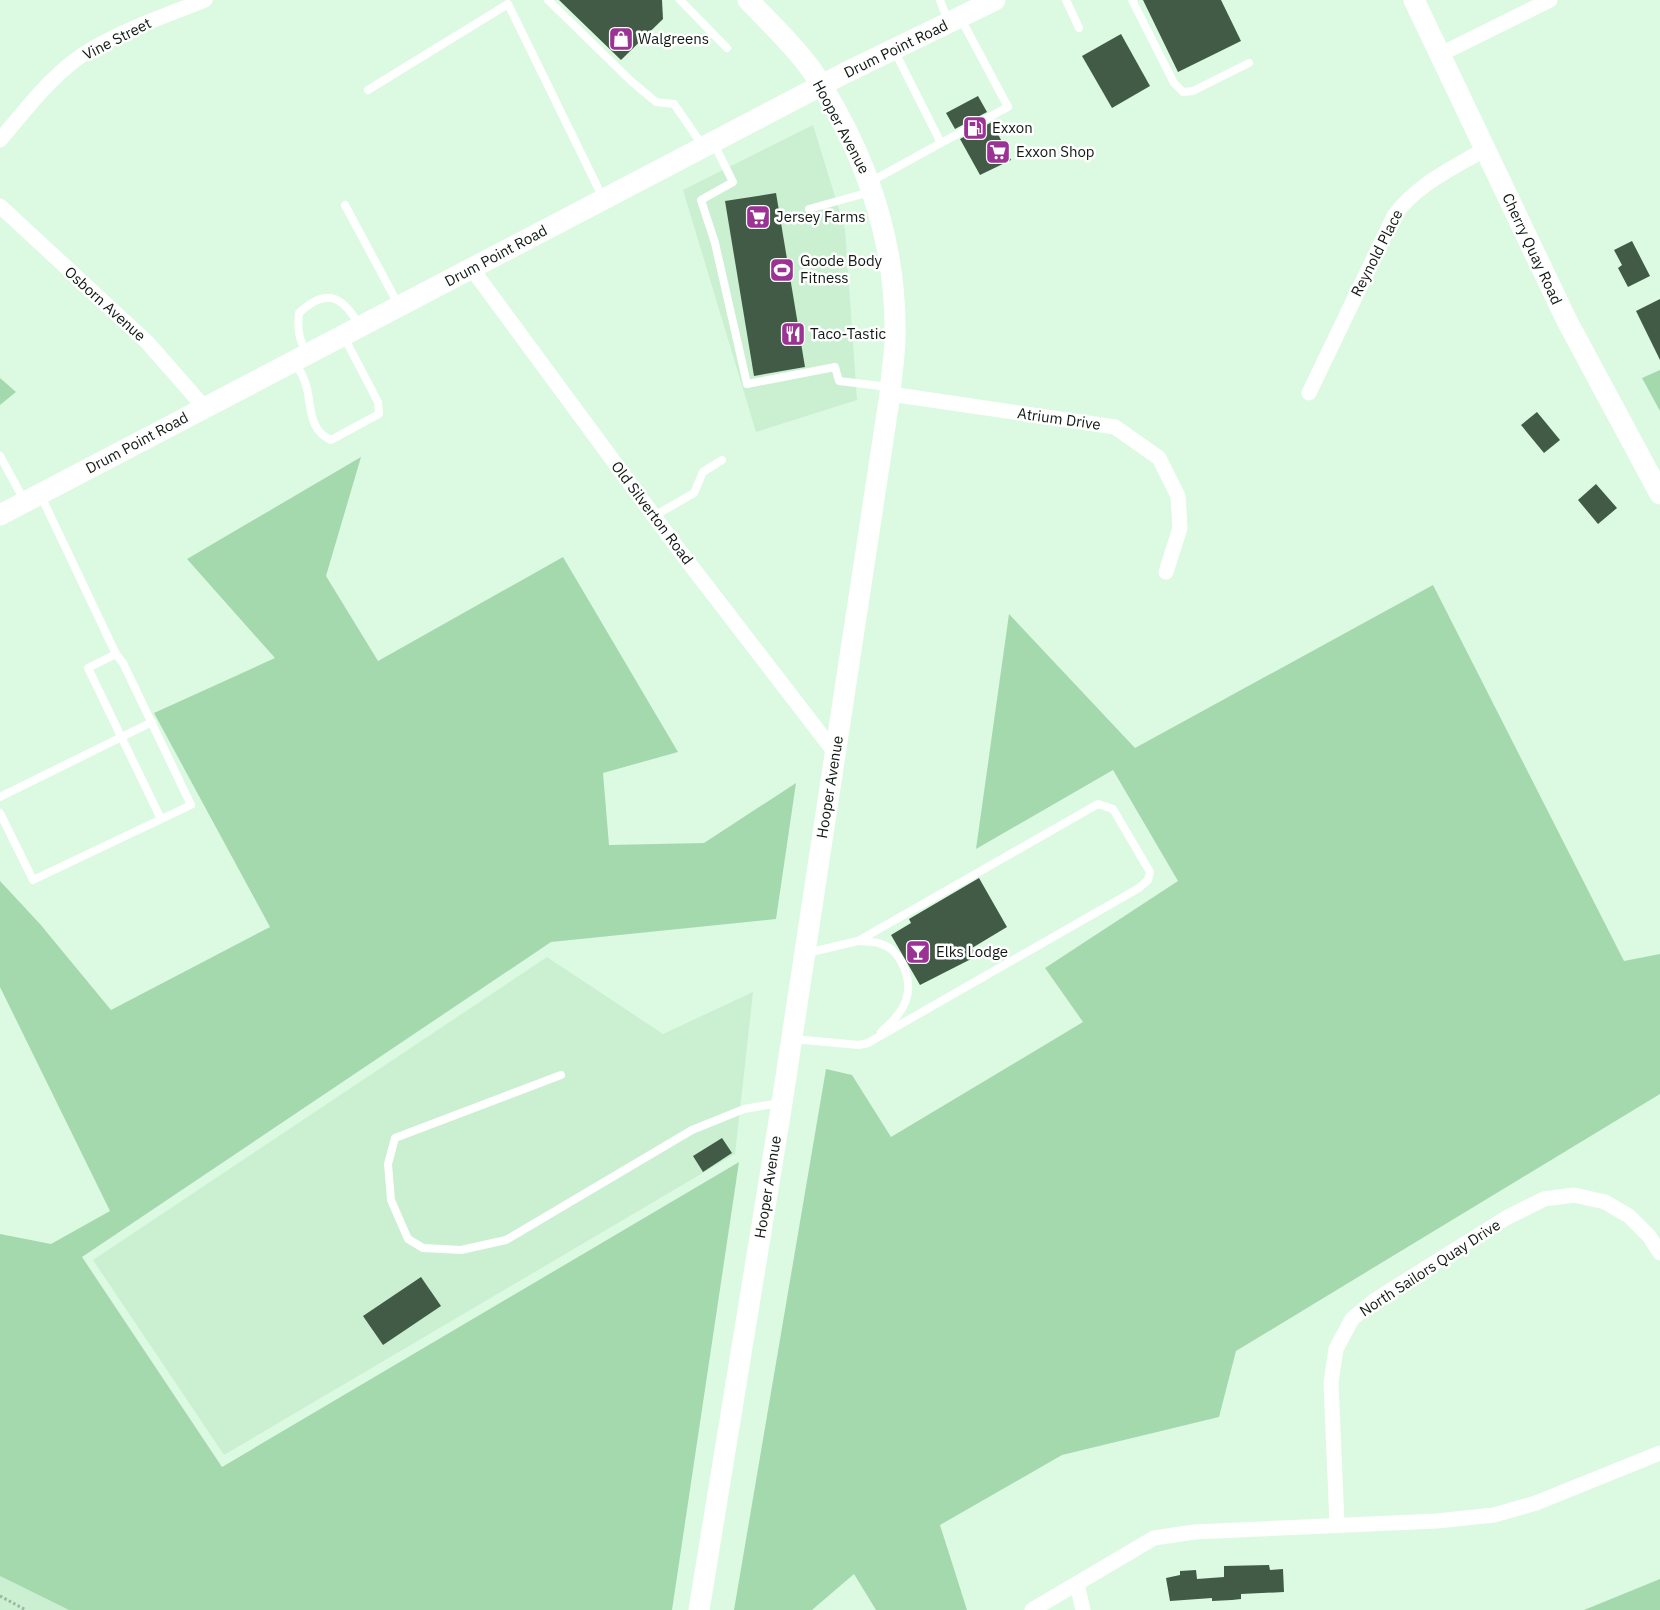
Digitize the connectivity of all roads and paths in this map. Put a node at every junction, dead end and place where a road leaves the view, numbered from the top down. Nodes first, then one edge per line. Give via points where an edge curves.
1 (205, 0) edge
2 (548, 0) edge
3 (680, 0) edge
4 (748, 0) edge
5 (940, 0) edge
6 (994, 0) edge
7 (1066, 0) edge
8 (1132, 0) edge
9 (1414, 0) edge
10 (1550, 0) edge
11 (955, 20) junction
12 (1078, 28) dead end
13 (727, 48) dead end
14 (894, 50) junction
15 (1441, 54) junction
16 (1249, 63) dead end
17 (822, 86) junction
18 (368, 90) dead end
19 (0, 140) edge
20 (941, 143) junction
21 (708, 145) junction
22 (1485, 149) junction
23 (872, 187) junction
24 (604, 200) junction
25 (345, 204) dead end
26 (0, 206) edge
27 (810, 209) dead end
28 (472, 268) junction
29 (399, 306) junction
30 (351, 331) junction
31 (301, 357) junction
32 (890, 391) junction
33 (1309, 393) dead end
34 (204, 407) junction
35 (0, 456) edge
36 (722, 460) dead end
37 (1660, 494) edge
38 (33, 498) junction
39 (0, 515) edge
40 (654, 516) junction
41 (1166, 572) dead end
42 (116, 654) junction
43 (152, 722) junction
44 (121, 738) junction
45 (836, 754) junction
46 (0, 797) edge
47 (0, 813) edge
48 (160, 819) junction
49 (858, 941) junction
50 (805, 953) junction
51 (792, 1038) junction
52 (868, 1043) junction
53 (561, 1075) dead end
54 (782, 1103) junction
55 (1660, 1253) edge
56 (1660, 1453) edge
57 (1337, 1524) junction
58 (1077, 1584) junction
59 (0, 1596) edge
60 (26, 1610) edge
61 (699, 1610) edge
62 (1032, 1610) edge
63 (1083, 1610) edge

1 - 19 street, Vine Street via 91,49 62,71
2 - 21 lane via 656,102 674,104
3 - 13 lane
4 - 17 main road, Hooper Avenue via 799,54
5 - 11 lane
6 - 11 main road, Drum Point Road
7 - 12 lane
8 - 16 lane via 1174,83 1183,92 1188,93
9 - 15 main road, Cherry Quay Road
10 - 15 street
11 - 14 main road, Drum Point Road
11 - 20 lane via 1008,107
14 - 17 main road, Drum Point Road
14 - 20 lane
15 - 22 main road, Cherry Quay Road
17 - 21 main road, Drum Point Road
17 - 23 main road, Hooper Avenue via 858,153
18 - 24 lane via 508,4
20 - 23 lane
21 - 24 main road, Drum Point Road
21 - 32 lane via 733,182 701,200 715,243 747,384 835,367 840,381
22 - 33 street, Reynold Place via 1406,199 1394,216
22 - 37 main road, Cherry Quay Road via 1566,321
23 - 27 lane
23 - 32 main road, Hooper Avenue via 893,281 896,339
24 - 28 main road, Drum Point Road
25 - 29 lane
26 - 34 street, Osborn Avenue via 147,342
28 - 29 main road, Drum Point Road
28 - 40 street, Old Silverton Road
29 - 30 main road, Drum Point Road
30 - 31 main road, Drum Point Road
30 - 31 lane via 349,308 338,298 325,298 309,304 299,314 297,330
30 - 31 lane via 378,402 379,414 331,440 323,436 311,416
31 - 34 main road, Drum Point Road
32 - 41 street, Atrium Drive via 1115,427 1159,458 1178,496 1180,528
32 - 45 main road, Hooper Avenue
34 - 38 main road, Drum Point Road
35 - 38 lane
36 - 40 lane via 703,472 694,493
38 - 39 main road, Drum Point Road
38 - 42 lane
40 - 45 street, Old Silverton Road
42 - 43 lane
42 - 44 lane via 88,668
43 - 44 lane
43 - 48 lane via 192,805
44 - 46 lane
44 - 48 lane
45 - 50 main road, Hooper Avenue
47 - 48 lane via 33,880
49 - 50 lane
49 - 52 lane via 880,944 895,952 908,974 907,998 903,1007 889,1026
49 - 52 lane via 1098,804 1113,809 1150,872 1148,880 1139,888
50 - 51 main road, Hooper Avenue
51 - 52 lane via 859,1045
51 - 54 main road, Hooper Avenue
53 - 54 lane via 395,1138 388,1164 391,1200 408,1239 423,1248 461,1250 506,1240 692,1130 744,1109
54 - 61 main road, Hooper Avenue
55 - 57 street, North Sailors Quay Drive via 1629,1216 1605,1202 1574,1195 1544,1199 1498,1223 1375,1300 1352,1319 1336,1349 1331,1383
56 - 57 street via 1536,1503 1494,1515
57 - 58 street via 1194,1532 1154,1538
58 - 62 street
58 - 63 street
59 - 60 path

